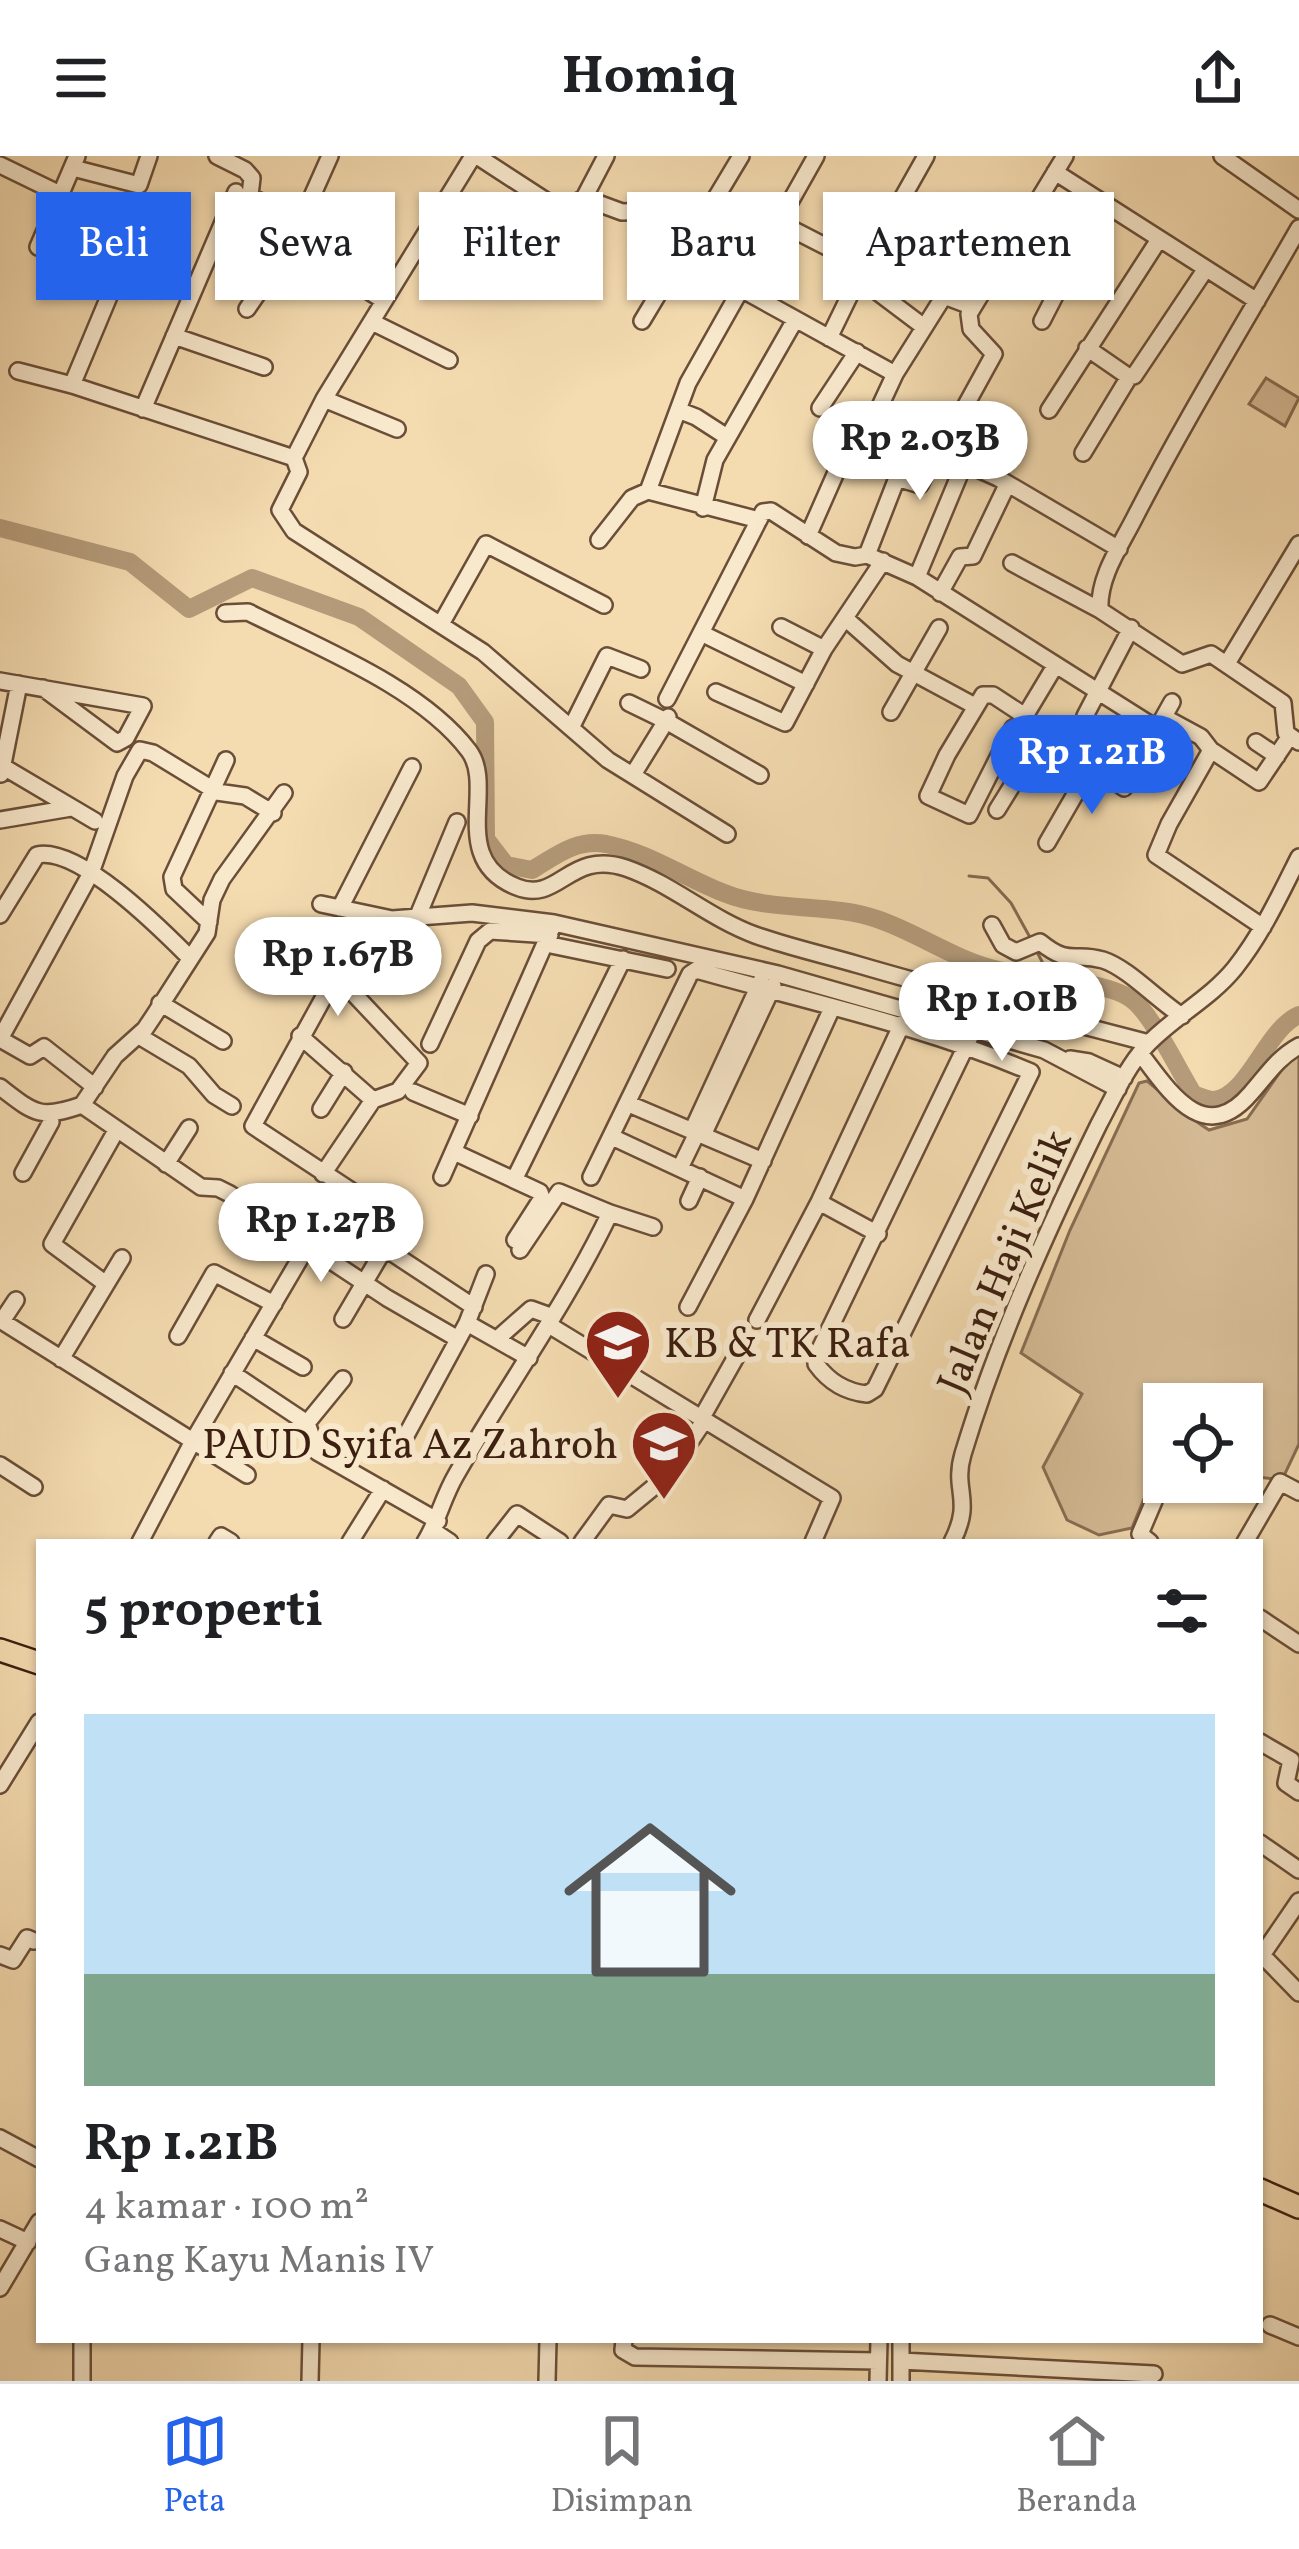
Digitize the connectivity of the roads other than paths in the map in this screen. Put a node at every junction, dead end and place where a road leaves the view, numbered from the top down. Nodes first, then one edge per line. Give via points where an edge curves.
1 (149, 156) edge
2 (217, 156) edge
3 (330, 156) edge
4 (606, 156) edge
5 (741, 156) edge
6 (816, 156) edge
7 (926, 156) edge
8 (1065, 156) edge
9 (1222, 156) edge
10 (468, 158) edge
11 (75, 162) edge
12 (248, 163) edge
13 (0, 165) edge
14 (1054, 172) junction
15 (236, 191) dead end
16 (56, 192) edge
17 (63, 192) edge
18 (314, 192) edge
19 (529, 192) edge
20 (587, 192) edge
21 (720, 192) edge
22 (797, 192) edge
23 (906, 192) edge
24 (1042, 192) edge
25 (1085, 192) edge
26 (1114, 210) edge
27 (1299, 210) edge
28 (1299, 228) edge
29 (1158, 241) junction
30 (1205, 270) junction
31 (108, 300) edge
32 (253, 300) edge
33 (656, 300) edge
34 (735, 300) edge
35 (760, 300) edge
36 (847, 300) edge
37 (893, 300) edge
38 (977, 300) edge
39 (1053, 300) edge
40 (384, 301) joint
41 (1257, 301) junction
42 (973, 307) junction
43 (247, 309) dead end
44 (795, 320) junction
45 (643, 321) dead end
46 (1042, 321) dead end
47 (372, 322) junction
48 (924, 327) junction
49 (174, 336) junction
50 (829, 338) junction
51 (1087, 348) junction
52 (857, 352) junction
53 (449, 360) dead end
54 (264, 367) dead end
55 (18, 371) dead end
56 (895, 374) junction
57 (1129, 376) junction
58 (72, 385) junction
59 (324, 399) junction
60 (820, 408) dead end
61 (143, 409) junction
62 (678, 410) junction
63 (1049, 410) dead end
64 (397, 430) dead end
65 (727, 437) junction
66 (844, 452) dead end
67 (1083, 452) dead end
68 (937, 454) junction
69 (297, 464) junction
70 (964, 464) junction
71 (1007, 484) junction
72 (648, 491) junction
73 (703, 508) junction
74 (759, 520) junction
75 (808, 536) junction
76 (599, 540) dead end
77 (1299, 544) edge
78 (1119, 549) junction
79 (875, 558) junction
80 (1012, 563) dead end
81 (917, 577) junction
82 (940, 592) junction
83 (604, 605) dead end
84 (1100, 610) junction
85 (225, 613) dead end
86 (845, 618) junction
87 (441, 624) junction
88 (782, 627) dead end
89 (939, 628) dead end
90 (1132, 628) junction
91 (701, 633) junction
92 (824, 649) junction
93 (1228, 662) junction
94 (1055, 666) junction
95 (641, 669) dead end
96 (912, 674) junction
97 (0, 681) edge
98 (19, 684) junction
99 (806, 684) junction
100 (43, 688) junction
101 (716, 692) dead end
102 (1099, 693) junction
103 (629, 703) dead end
104 (975, 706) junction
105 (668, 712) junction
106 (891, 712) dead end
107 (1084, 716) dead end
108 (1165, 716) junction
109 (1022, 721) junction
110 (571, 728) junction
111 (1041, 739) junction
112 (1295, 739) edge
113 (1256, 742) dead end
114 (1211, 750) junction
115 (1277, 756) junction
116 (226, 760) dead end
117 (1092, 765) junction
118 (412, 767) dead end
119 (1, 771) edge
120 (634, 773) junction
121 (760, 775) dead end
122 (212, 789) junction
123 (284, 793) dead end
124 (70, 808) junction
125 (998, 810) dead end
126 (273, 812) junction
127 (0, 820) edge
128 (95, 821) dead end
129 (457, 822) dead end
130 (728, 834) dead end
131 (1047, 843) dead end
132 (1299, 856) edge
133 (91, 873) junction
134 (321, 904) dead end
135 (340, 908) junction
136 (0, 915) edge
137 (417, 918) junction
138 (209, 922) junction
139 (992, 925) dead end
140 (1263, 927) junction
141 (550, 934) junction
142 (190, 958) junction
143 (622, 959) junction
144 (668, 969) dead end
145 (771, 972) junction
146 (765, 990) junction
147 (160, 1004) junction
148 (832, 1008) junction
149 (1178, 1020) junction
150 (902, 1024) junction
151 (974, 1030) junction
152 (139, 1036) junction
153 (300, 1036) junction
154 (0, 1039) edge
155 (223, 1041) dead end
156 (430, 1044) dead end
157 (1147, 1045) junction
158 (966, 1046) junction
159 (1299, 1046) edge
160 (344, 1072) junction
161 (1121, 1084) junction
162 (0, 1087) edge
163 (95, 1087) junction
164 (413, 1092) dead end
165 (373, 1100) junction
166 (629, 1104) junction
167 (82, 1105) junction
168 (232, 1106) dead end
169 (321, 1109) dead end
170 (50, 1115) junction
171 (470, 1116) junction
172 (117, 1129) junction
173 (189, 1129) dead end
174 (697, 1133) junction
175 (612, 1136) junction
176 (454, 1152) junction
177 (763, 1161) junction
178 (166, 1164) junction
179 (680, 1168) junction
180 (220, 1172) dead end
181 (23, 1173) dead end
182 (323, 1174) junction
183 (442, 1177) dead end
184 (591, 1177) dead end
185 (700, 1177) junction
186 (514, 1180) junction
187 (211, 1187) junction
188 (342, 1187) junction
189 (746, 1199) junction
190 (689, 1201) dead end
191 (819, 1202) junction
192 (385, 1213) dead end
193 (610, 1213) junction
194 (403, 1217) dead end
195 (653, 1227) dead end
196 (878, 1234) junction
197 (306, 1244) junction
198 (383, 1247) junction
199 (122, 1258) dead end
200 (487, 1274) dead end
201 (364, 1282) junction
202 (106, 1284) junction
203 (16, 1300) dead end
204 (274, 1304) junction
205 (688, 1307) dead end
206 (471, 1315) junction
207 (343, 1319) dead end
208 (757, 1320) dead end
209 (1, 1321) edge
210 (551, 1321) junction
211 (178, 1336) dead end
212 (253, 1338) junction
213 (497, 1339) junction
214 (458, 1340) junction
215 (741, 1348) dead end
216 (529, 1358) junction
217 (62, 1359) junction
218 (303, 1367) dead end
219 (232, 1373) junction
220 (343, 1379) dead end
221 (702, 1420) junction
222 (307, 1423) junction
223 (193, 1441) junction
224 (403, 1442) dead end
225 (0, 1465) edge
226 (248, 1475) dead end
227 (34, 1487) dead end
228 (383, 1489) junction
229 (1299, 1492) edge
230 (1153, 1503) edge
231 (432, 1531) edge
232 (142, 1539) edge
233 (358, 1539) edge
234 (497, 1539) edge
235 (555, 1539) edge
236 (584, 1539) edge
237 (814, 1539) edge
238 (953, 1539) edge
239 (1146, 1539) edge
240 (1247, 1539) edge
241 (1263, 1620) edge
242 (1299, 1644) edge
243 (0, 1650) edge
244 (36, 1662) edge
245 (36, 1727) edge
246 (1263, 1744) edge
247 (1285, 1783) edge
248 (0, 1785) edge
249 (1263, 1845) edge
250 (1299, 1870) edge
251 (1299, 1901) edge
252 (36, 1939) edge
253 (1263, 1951) edge
254 (1263, 1953) edge
255 (0, 1955) edge
256 (1299, 1994) edge
257 (0, 2138) edge
258 (36, 2157) edge
259 (1263, 2191) edge
260 (1299, 2207) edge
261 (36, 2227) edge
262 (0, 2229) edge
263 (28, 2242) junction
264 (5, 2269) edge
265 (0, 2288) edge
266 (1270, 2325) dead end
267 (1299, 2337) edge
268 (82, 2343) edge
269 (311, 2343) edge
270 (548, 2343) edge
271 (624, 2343) edge
272 (879, 2343) edge
273 (902, 2343) edge
274 (878, 2361) junction
275 (901, 2361) junction
276 (1154, 2374) dead end
277 (82, 2381) edge
278 (310, 2381) edge
279 (547, 2381) edge
280 (878, 2381) edge
281 (901, 2381) edge

1 - 11 street via 139,185
2 - 12 street
3 - 18 street
4 - 20 street
5 - 21 street
6 - 22 street
7 - 23 street
8 - 14 street
9 - 27 street
10 - 19 street
10 - 40 street
11 - 17 street
13 - 16 street
14 - 24 street
14 - 25 street
15 - 49 street
26 - 29 street
28 - 41 street
29 - 30 street
29 - 51 street
30 - 41 street
30 - 57 street
31 - 58 street
32 - 43 street
33 - 45 street
34 - 62 street
35 - 44 street
36 - 50 street
37 - 48 street
38 - 42 street
39 - 46 street
40 - 47 street
41 - 78 street
42 - 48 street via 944,295
42 - 68 street via 970,327 994,354
44 - 50 street
44 - 65 street
47 - 53 street
47 - 59 street
48 - 56 street
49 - 54 street
49 - 61 street
50 - 52 street
51 - 57 street
51 - 63 street
52 - 56 street
52 - 60 street
55 - 58 street
56 - 68 street via 875,422
57 - 67 street
58 - 61 street
59 - 64 street
59 - 69 street
61 - 69 street
62 - 65 street
62 - 72 street
65 - 73 street
66 - 75 street
68 - 70 street
68 - 79 street via 920,485 897,478
69 - 87 street via 280,506 284,520
70 - 71 street
70 - 81 street
71 - 78 street
71 - 82 street via 974,556 960,557
72 - 73 street
72 - 76 street via 632,498
73 - 74 street
74 - 75 street via 771,511
74 - 91 street
75 - 79 street via 836,553
77 - 93 street
78 - 84 street
79 - 81 street
79 - 86 street
80 - 84 street
81 - 82 street
82 - 94 street
83 - 87 street via 486,544
84 - 90 street
85 - 157 street via 243,610 380,680 452,734 475,761 484,857 517,887 554,886 585,865 609,864 761,937
86 - 92 street
86 - 96 street
87 - 110 street
88 - 92 street
89 - 96 street
90 - 93 street via 1182,664 1211,654
90 - 102 street
91 - 99 street
91 - 105 street
92 - 99 street
93 - 112 street via 1283,703 1283,723
94 - 102 street
94 - 109 street
95 - 110 street via 607,656
96 - 104 street
96 - 106 street
97 - 98 street
98 - 100 street
98 - 119 street
99 - 101 street via 784,723
100 - 100 street via 103,699 143,706 117,743
102 - 107 street
102 - 108 street
103 - 105 street
104 - 109 street via 989,694
104 - 109 street via 928,794 963,815
105 - 120 street
105 - 121 street
108 - 114 street
108 - 117 street via 1126,787
109 - 111 street
110 - 120 street
111 - 117 street
111 - 125 street
112 - 115 street
113 - 115 street
114 - 115 street via 1257,782
114 - 140 street via 1156,855
116 - 122 street
117 - 131 street
118 - 135 street
119 - 124 street
120 - 130 street
122 - 126 street
122 - 133 street via 140,750
122 - 138 street via 172,883
123 - 126 street
124 - 127 street
124 - 128 street
126 - 138 street via 222,879
129 - 137 street
132 - 140 street, Jalan Haji Kelik
133 - 136 street via 42,853
133 - 142 street
133 - 154 street
134 - 135 street
135 - 137 street
137 - 141 street via 472,913
138 - 142 street
139 - 149 street via 1016,952 1040,942 1058,956 1102,959 1128,972
140 - 149 street, Jalan Haji Kelik via 1234,970
141 - 143 street
141 - 145 street
141 - 156 street via 490,931 478,941
141 - 171 street
142 - 147 street
143 - 144 street
143 - 186 street
145 - 146 street
145 - 151 street
146 - 148 street
146 - 166 street via 693,971
146 - 174 street
147 - 152 street
147 - 155 street
148 - 150 street
148 - 177 street
149 - 157 street, Jalan Haji Kelik
150 - 158 street
150 - 191 street
151 - 158 street
151 - 161 street
152 - 163 street
152 - 168 street via 189,1066
153 - 160 street
153 - 165 street via 337,976 418,1060 405,1085
153 - 182 street via 253,1126
154 - 163 street via 30,1056 44,1047
157 - 159 street via 1168,1090 1210,1117 1231,1112
157 - 161 street, Jalan Haji Kelik
158 - 196 street
158 - 196 street via 1031,1076 875,1388 862,1394 830,1380 816,1359
160 - 165 street
160 - 169 street
161 - 238 street, Jalan Haji Kelik via 998,1355 962,1457 965,1511
162 - 170 street
163 - 167 street
164 - 171 street
165 - 182 street
166 - 174 street
166 - 175 street
167 - 170 street
167 - 172 street
170 - 181 street
171 - 176 street
172 - 178 street
172 - 202 street via 52,1244
173 - 178 street
174 - 177 street
174 - 179 street
175 - 179 street
175 - 184 street
176 - 183 street
176 - 186 street
177 - 189 street
178 - 187 street
179 - 185 street
180 - 187 street
182 - 188 street
185 - 189 street
185 - 190 street
186 - 193 street via 542,1198 518,1245 559,1192
187 - 197 street
188 - 192 street
188 - 197 street
189 - 205 street
191 - 196 street
191 - 208 street
193 - 195 street
193 - 210 street
194 - 198 street
197 - 201 street
197 - 204 street
198 - 201 street
198 - 206 street
199 - 202 street
200 - 206 street
201 - 207 street
201 - 214 street
202 - 217 street
203 - 209 street
204 - 211 street via 214,1273
204 - 212 street
206 - 213 street
206 - 214 street
209 - 217 street
210 - 213 street via 531,1309
210 - 216 street
210 - 221 street
212 - 218 street
212 - 219 street
213 - 216 street
214 - 224 street
215 - 221 street
216 - 231 street via 453,1479
217 - 223 street
219 - 222 street
219 - 223 street
220 - 222 street
221 - 236 street via 663,1481 627,1509 609,1505
221 - 237 street via 832,1499
222 - 228 street via 314,1450
223 - 226 street
223 - 232 street
225 - 227 street
228 - 231 street
228 - 233 street
229 - 240 street via 1279,1483
230 - 239 street via 1141,1531
234 - 235 street via 517,1514
241 - 242 street
243 - 244 main road
245 - 248 street
246 - 247 street via 1292,1762
249 - 250 street
251 - 253 street
252 - 255 street via 27,1938 13,1960
254 - 256 street
257 - 258 street
259 - 260 main road
261 - 263 street
262 - 263 street
263 - 264 street
264 - 265 street
266 - 267 street
268 - 277 street
269 - 278 street
270 - 279 street
271 - 274 street via 635,2357
272 - 274 street
273 - 275 street
274 - 280 street
275 - 276 street
275 - 281 street

